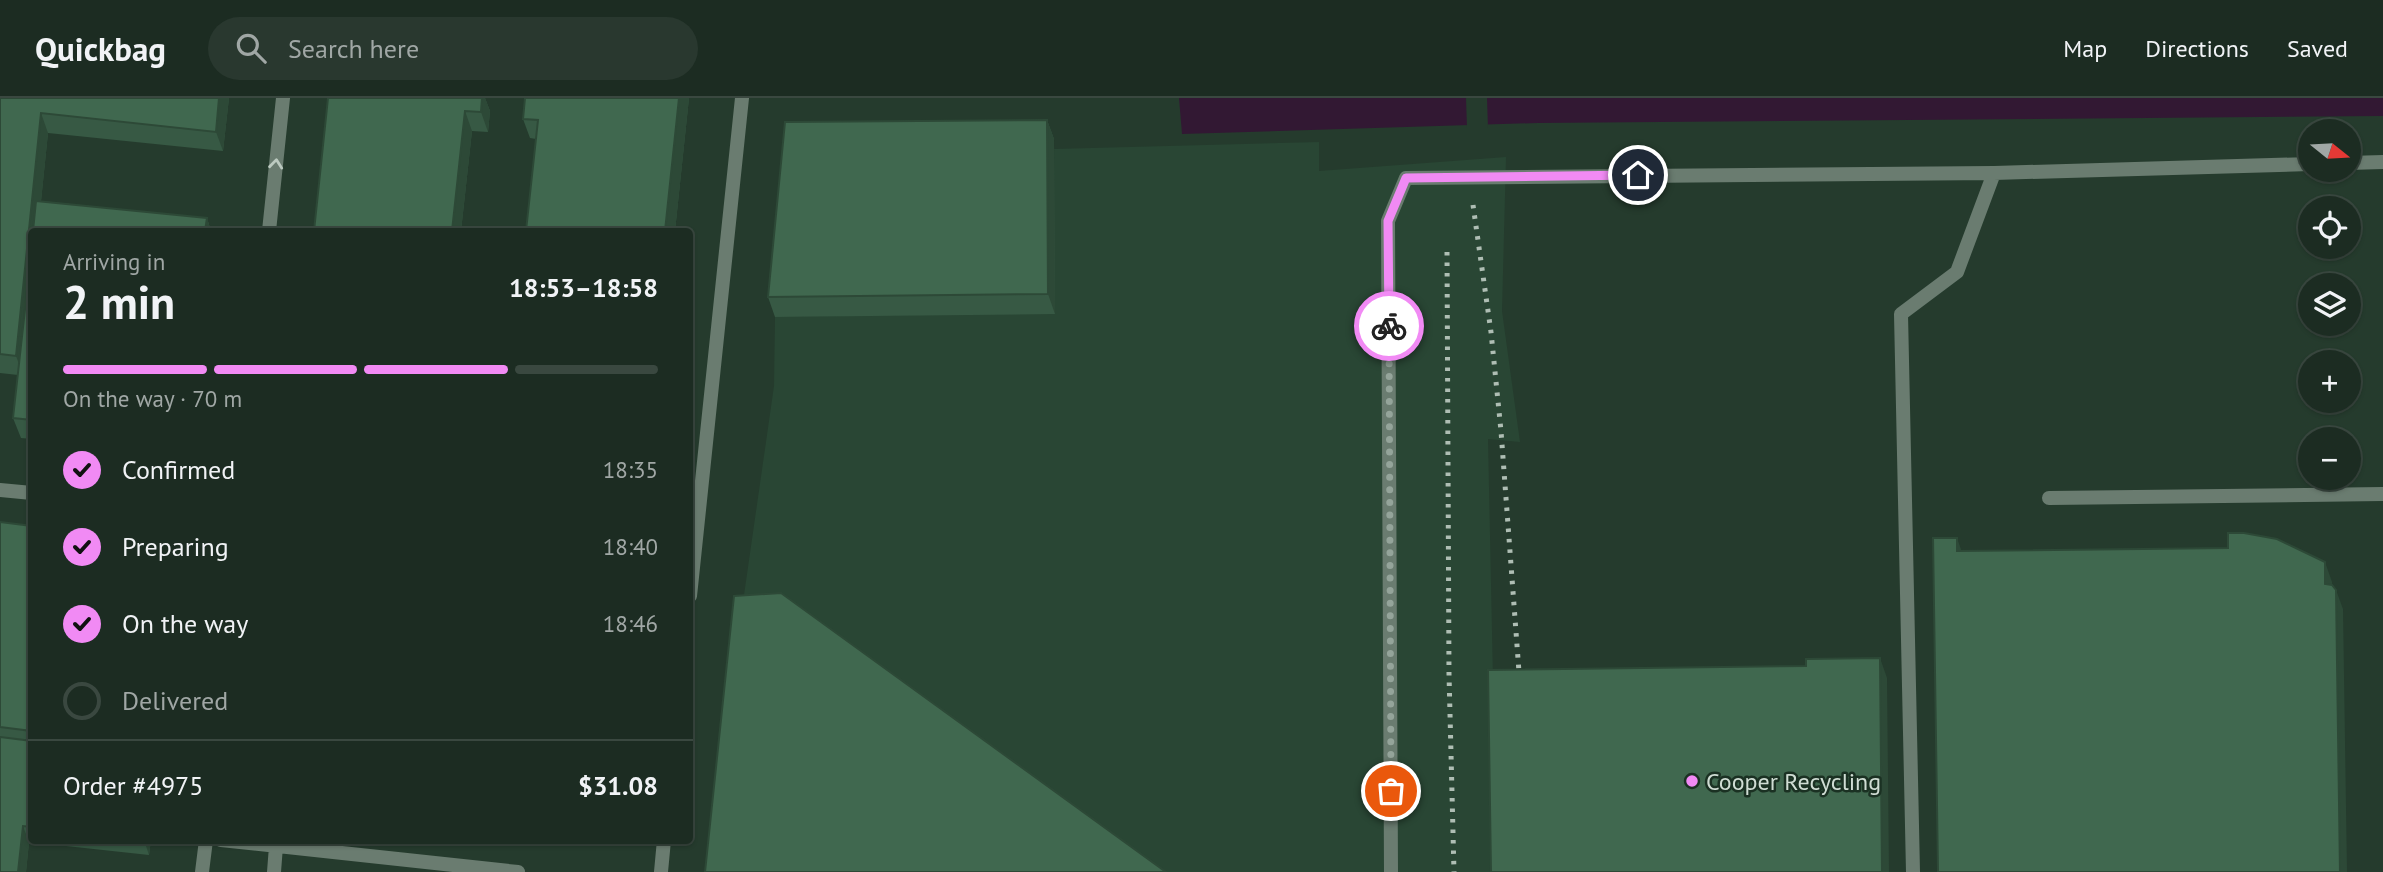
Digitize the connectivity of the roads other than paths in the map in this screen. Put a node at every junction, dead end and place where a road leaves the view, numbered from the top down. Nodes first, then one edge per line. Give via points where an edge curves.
1 (283, 98) edge
2 (742, 98) edge
3 (2383, 162) edge
4 (2361, 163) edge
5 (2298, 164) edge
6 (1994, 173) junction
7 (269, 228) edge
8 (0, 490) edge
9 (28, 494) edge
10 (2383, 494) edge
11 (2049, 498) dead end
12 (693, 548) edge
13 (206, 844) edge
14 (258, 844) edge
15 (664, 844) edge
16 (276, 846) junction
17 (202, 872) edge
18 (274, 872) edge
19 (518, 872) edge
20 (661, 872) edge
21 (1391, 872) edge
22 (1913, 872) edge

7 -> 1 street
2 - 12 street
3 - 4 street
5 - 6 street
6 - 21 street via 1406,178 1388,221
6 - 22 street via 1957,272 1901,314
8 - 9 street
10 - 11 street
13 - 17 street
14 - 16 street
15 - 20 street
16 - 18 street
16 - 19 street

